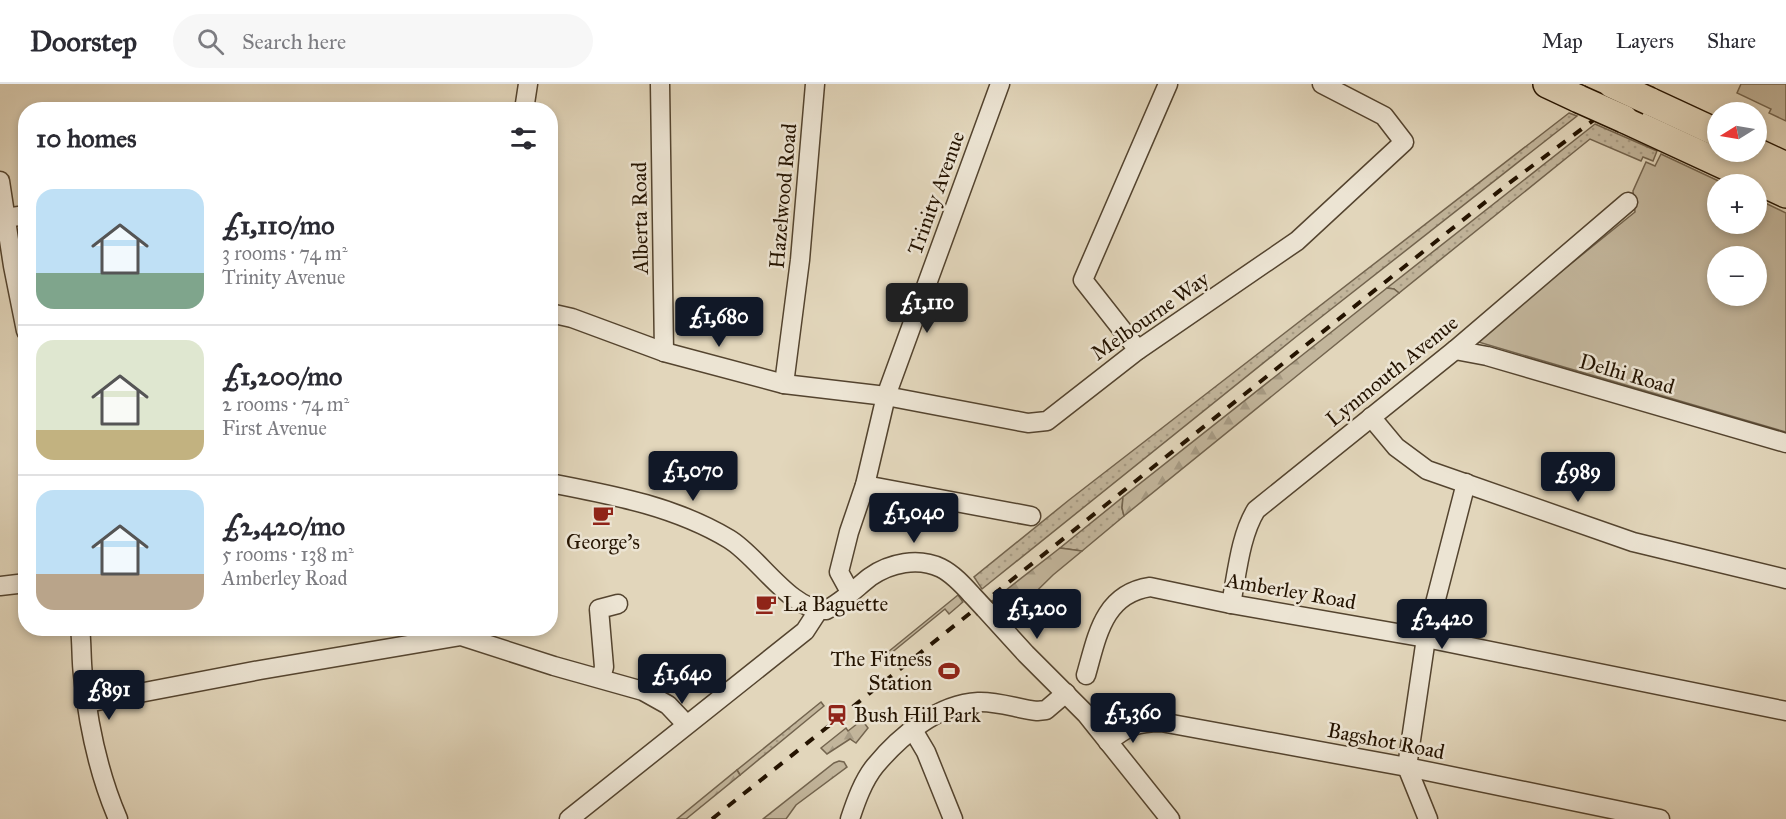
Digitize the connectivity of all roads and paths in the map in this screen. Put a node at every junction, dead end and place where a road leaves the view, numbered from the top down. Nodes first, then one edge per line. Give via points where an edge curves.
1 (528, 84) edge
2 (660, 84) edge
3 (815, 84) edge
4 (1000, 84) edge
5 (1168, 84) edge
6 (1322, 84) edge
7 (1548, 84) edge
8 (1612, 84) edge
9 (525, 102) edge
10 (1707, 128) edge
11 (1767, 157) edge
12 (1786, 166) edge
13 (0, 181) edge
14 (1786, 194) edge
15 (1628, 202) dead end
16 (18, 216) edge
17 (5, 218) junction
18 (6, 267) edge
19 (18, 305) edge
20 (558, 315) edge
21 (1138, 350) junction
22 (1455, 350) junction
23 (664, 351) junction
24 (784, 384) junction
25 (886, 396) junction
26 (1371, 417) junction
27 (1786, 443) edge
28 (1466, 483) junction
29 (865, 484) junction
30 (558, 485) edge
31 (1031, 516) dead end
32 (1786, 579) edge
33 (18, 584) edge
34 (0, 586) edge
35 (850, 592) junction
36 (618, 604) dead end
37 (1232, 604) junction
38 (818, 610) junction
39 (81, 636) edge
40 (1426, 638) junction
41 (1086, 675) dead end
42 (601, 678) junction
43 (1066, 693) junction
44 (87, 703) junction
45 (1786, 711) edge
46 (686, 724) junction
47 (914, 730) junction
48 (1108, 742) junction
49 (1407, 767) junction
50 (118, 819) edge
51 (569, 819) edge
52 (850, 819) edge
53 (953, 819) edge
54 (1170, 819) edge
55 (1428, 819) edge
56 (1660, 819) edge

1 - 9 street
2 - 23 street, Alberta Road
3 - 24 street, Hazelwood Road via 800,260
4 - 25 street, Trinity Avenue
5 - 21 street via 1083,280
6 - 21 street, Melbourne Way via 1384,116 1404,142 1298,241
7 - 14 highway, bridge
8 - 10 highway, bridge
11 - 12 highway
13 - 17 street
15 - 22 street, Lynmouth Avenue
16 - 17 street
17 - 18 street
18 - 19 street
20 - 23 street, Melbourne Way
21 - 25 street, Melbourne Way via 1047,421 1039,423
22 - 26 street, Lynmouth Avenue
22 - 27 street, Delhi Road
23 - 24 street, Melbourne Way
24 - 25 street, Melbourne Way
25 - 29 street, Trinity Avenue
26 - 28 street via 1396,447 1427,470
26 - 37 street, Lynmouth Avenue via 1256,510
28 - 32 street via 1633,542
28 - 40 street
29 - 31 street
29 - 35 street, Trinity Avenue via 840,572
30 - 38 street via 661,508 730,539 795,599
33 - 34 street
35 - 38 street via 832,607
35 - 43 street, bridge via 882,569 906,562 940,568 956,579
36 - 42 street via 599,609 604,667
37 - 40 street, Amberley Road
37 - 41 street, Amberley Road via 1150,587 1136,589 1109,612 1097,634
38 - 46 street via 805,631
39 - 44 street
40 - 45 street, Amberley Road
40 - 49 street
42 - 44 street via 461,636
42 - 46 street via 656,696
43 - 47 street via 1046,710 1037,711 1002,704 965,704 946,710
43 - 48 street
44 - 50 street via 97,754
46 - 51 street
47 - 52 street via 874,767
47 - 53 street
48 - 49 street, Bagshot Road via 1125,728 1161,722
48 - 54 street
49 - 55 street
49 - 56 street, Bagshot Road

